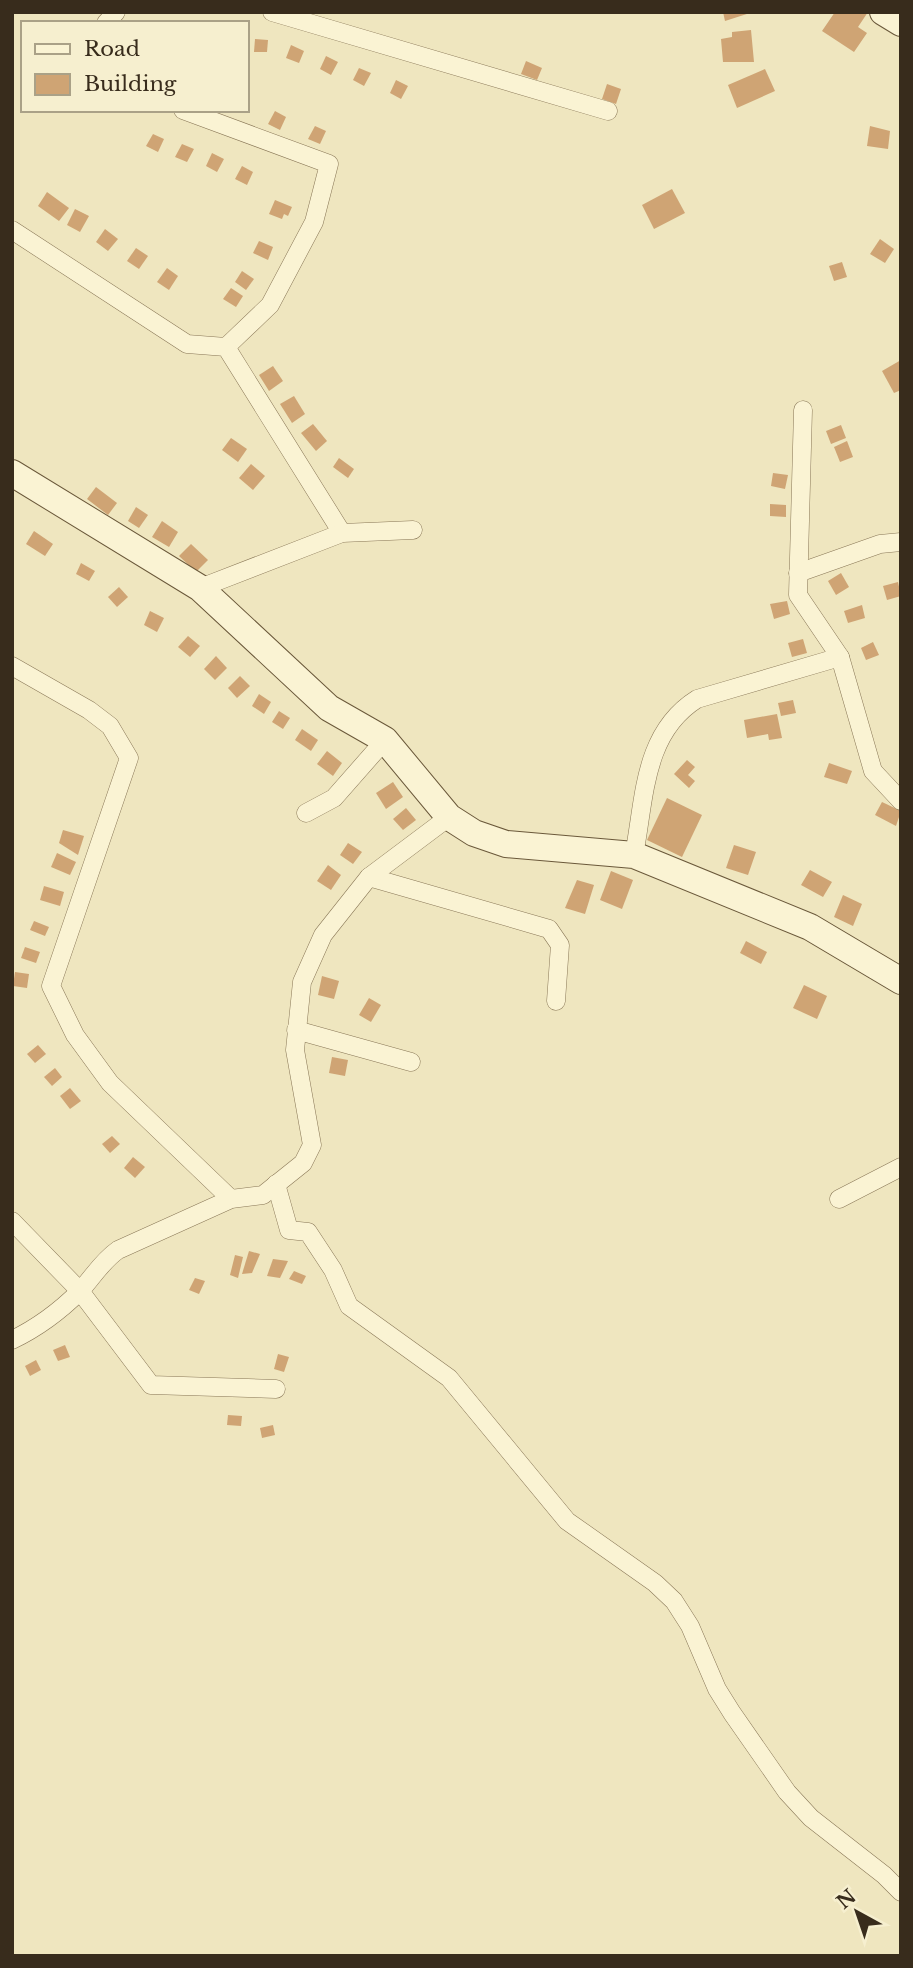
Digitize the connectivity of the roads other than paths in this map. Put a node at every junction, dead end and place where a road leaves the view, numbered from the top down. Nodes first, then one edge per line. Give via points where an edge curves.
1 (272, 12) edge
2 (883, 12) edge
3 (901, 23) edge
4 (608, 111) dead end
5 (188, 112) edge
6 (12, 230) edge
7 (226, 347) junction
8 (803, 410) dead end
9 (12, 473) edge
10 (413, 530) dead end
11 (342, 533) junction
12 (901, 542) edge
13 (798, 573) junction
14 (200, 588) junction
15 (840, 657) junction
16 (12, 666) edge
17 (386, 740) junction
18 (901, 800) edge
19 (306, 813) dead end
20 (449, 817) junction
21 (634, 855) junction
22 (369, 877) junction
23 (901, 981) edge
24 (556, 1001) dead end
25 (296, 1030) junction
26 (411, 1062) dead end
27 (901, 1167) edge
28 (276, 1184) junction
29 (232, 1199) junction
30 (839, 1199) dead end
31 (12, 1221) edge
32 (80, 1291) junction
33 (12, 1340) edge
34 (276, 1389) dead end
35 (901, 1892) edge

1 - 4 street
2 - 3 street
5 - 7 street via 329,164 314,222 270,305
6 - 7 street via 187,344
7 - 11 street
8 - 13 street
9 - 14 street
10 - 11 street
11 - 14 street
12 - 13 street via 880,544
13 - 15 street via 798,595
14 - 17 street via 329,708
15 - 18 street via 873,771
15 - 21 street via 697,699 681,709 665,727 652,757
16 - 29 street via 110,726 129,758 51,986 75,1035 110,1083
17 - 19 street via 334,798
17 - 20 street
20 - 21 street via 506,844
20 - 22 street
21 - 23 street via 810,928
22 - 24 street via 549,929 560,945
22 - 25 street via 323,935 302,982
25 - 26 street
25 - 28 street via 297,1077 312,1145 303,1163
27 - 30 street
28 - 29 street via 263,1195
28 - 35 street via 289,1230 308,1232 349,1306 449,1378 567,1521 674,1601 691,1626 722,1697 787,1792 811,1818
29 - 32 street via 118,1250
31 - 32 street
32 - 33 street via 36,1328
32 - 34 street via 151,1385

